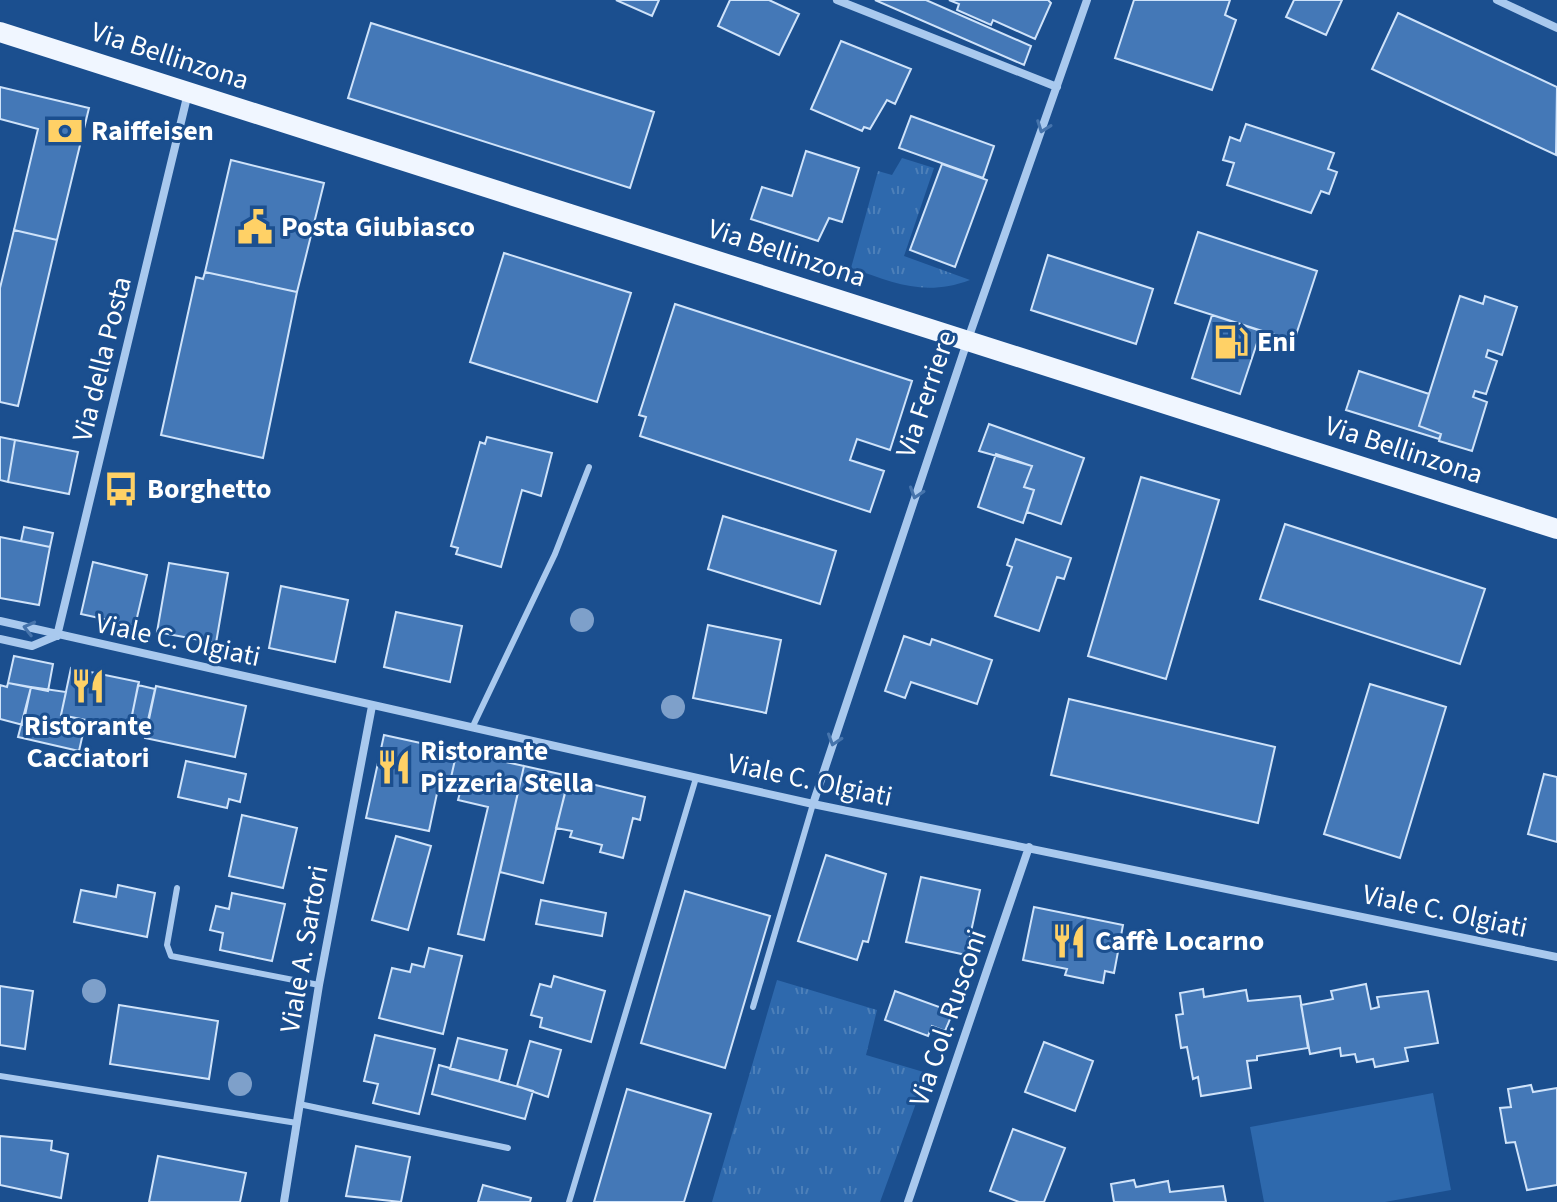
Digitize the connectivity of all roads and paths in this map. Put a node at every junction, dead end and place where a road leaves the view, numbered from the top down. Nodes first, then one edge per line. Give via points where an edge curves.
1 (837, 0) edge
2 (1087, 0) edge
3 (1497, 0) edge
4 (1557, 28) edge
5 (0, 32) edge
6 (1057, 87) junction
7 (189, 92) junction
8 (968, 339) junction
9 (589, 467) dead end
10 (1557, 529) edge
11 (0, 621) edge
12 (57, 636) junction
13 (0, 639) edge
14 (372, 706) junction
15 (472, 728) junction
16 (696, 778) junction
17 (813, 804) junction
18 (1029, 847) junction
19 (177, 888) dead end
20 (1557, 957) edge
21 (319, 985) junction
22 (753, 1007) dead end
23 (0, 1076) edge
24 (299, 1104) junction
25 (297, 1123) junction
26 (508, 1148) dead end
27 (288, 1201) edge
28 (569, 1202) edge
29 (908, 1202) edge

1 - 6 street
2 - 6 street, Via Ferriere
3 - 4 street
5 - 7 main road, Via Bellinzona
6 -> 8 street, Via Ferriere
7 - 8 main road, Via Bellinzona
7 - 12 street, Via della Posta
8 - 10 main road, Via Bellinzona
8 -> 17 street, Via Ferriere
9 - 15 lane via 555,554
12 -> 11 street, Viale C. Olgiati
12 - 13 street via 32,646
12 - 14 street, Viale C. Olgiati
14 - 15 street, Viale C. Olgiati
14 - 21 street, Viale A. Sartori
15 - 16 street, Viale C. Olgiati
16 - 17 street, Viale C. Olgiati
16 - 28 lane
17 - 18 street, Viale C. Olgiati
17 - 22 lane
18 - 20 street, Viale C. Olgiati
18 - 29 street, Via Col. Rusconi
19 - 21 lane via 167,945 171,956
21 - 24 street, Viale A. Sartori
23 - 25 lane
24 - 25 street, Viale A. Sartori
24 - 26 lane
25 - 27 street, Viale A. Sartori

